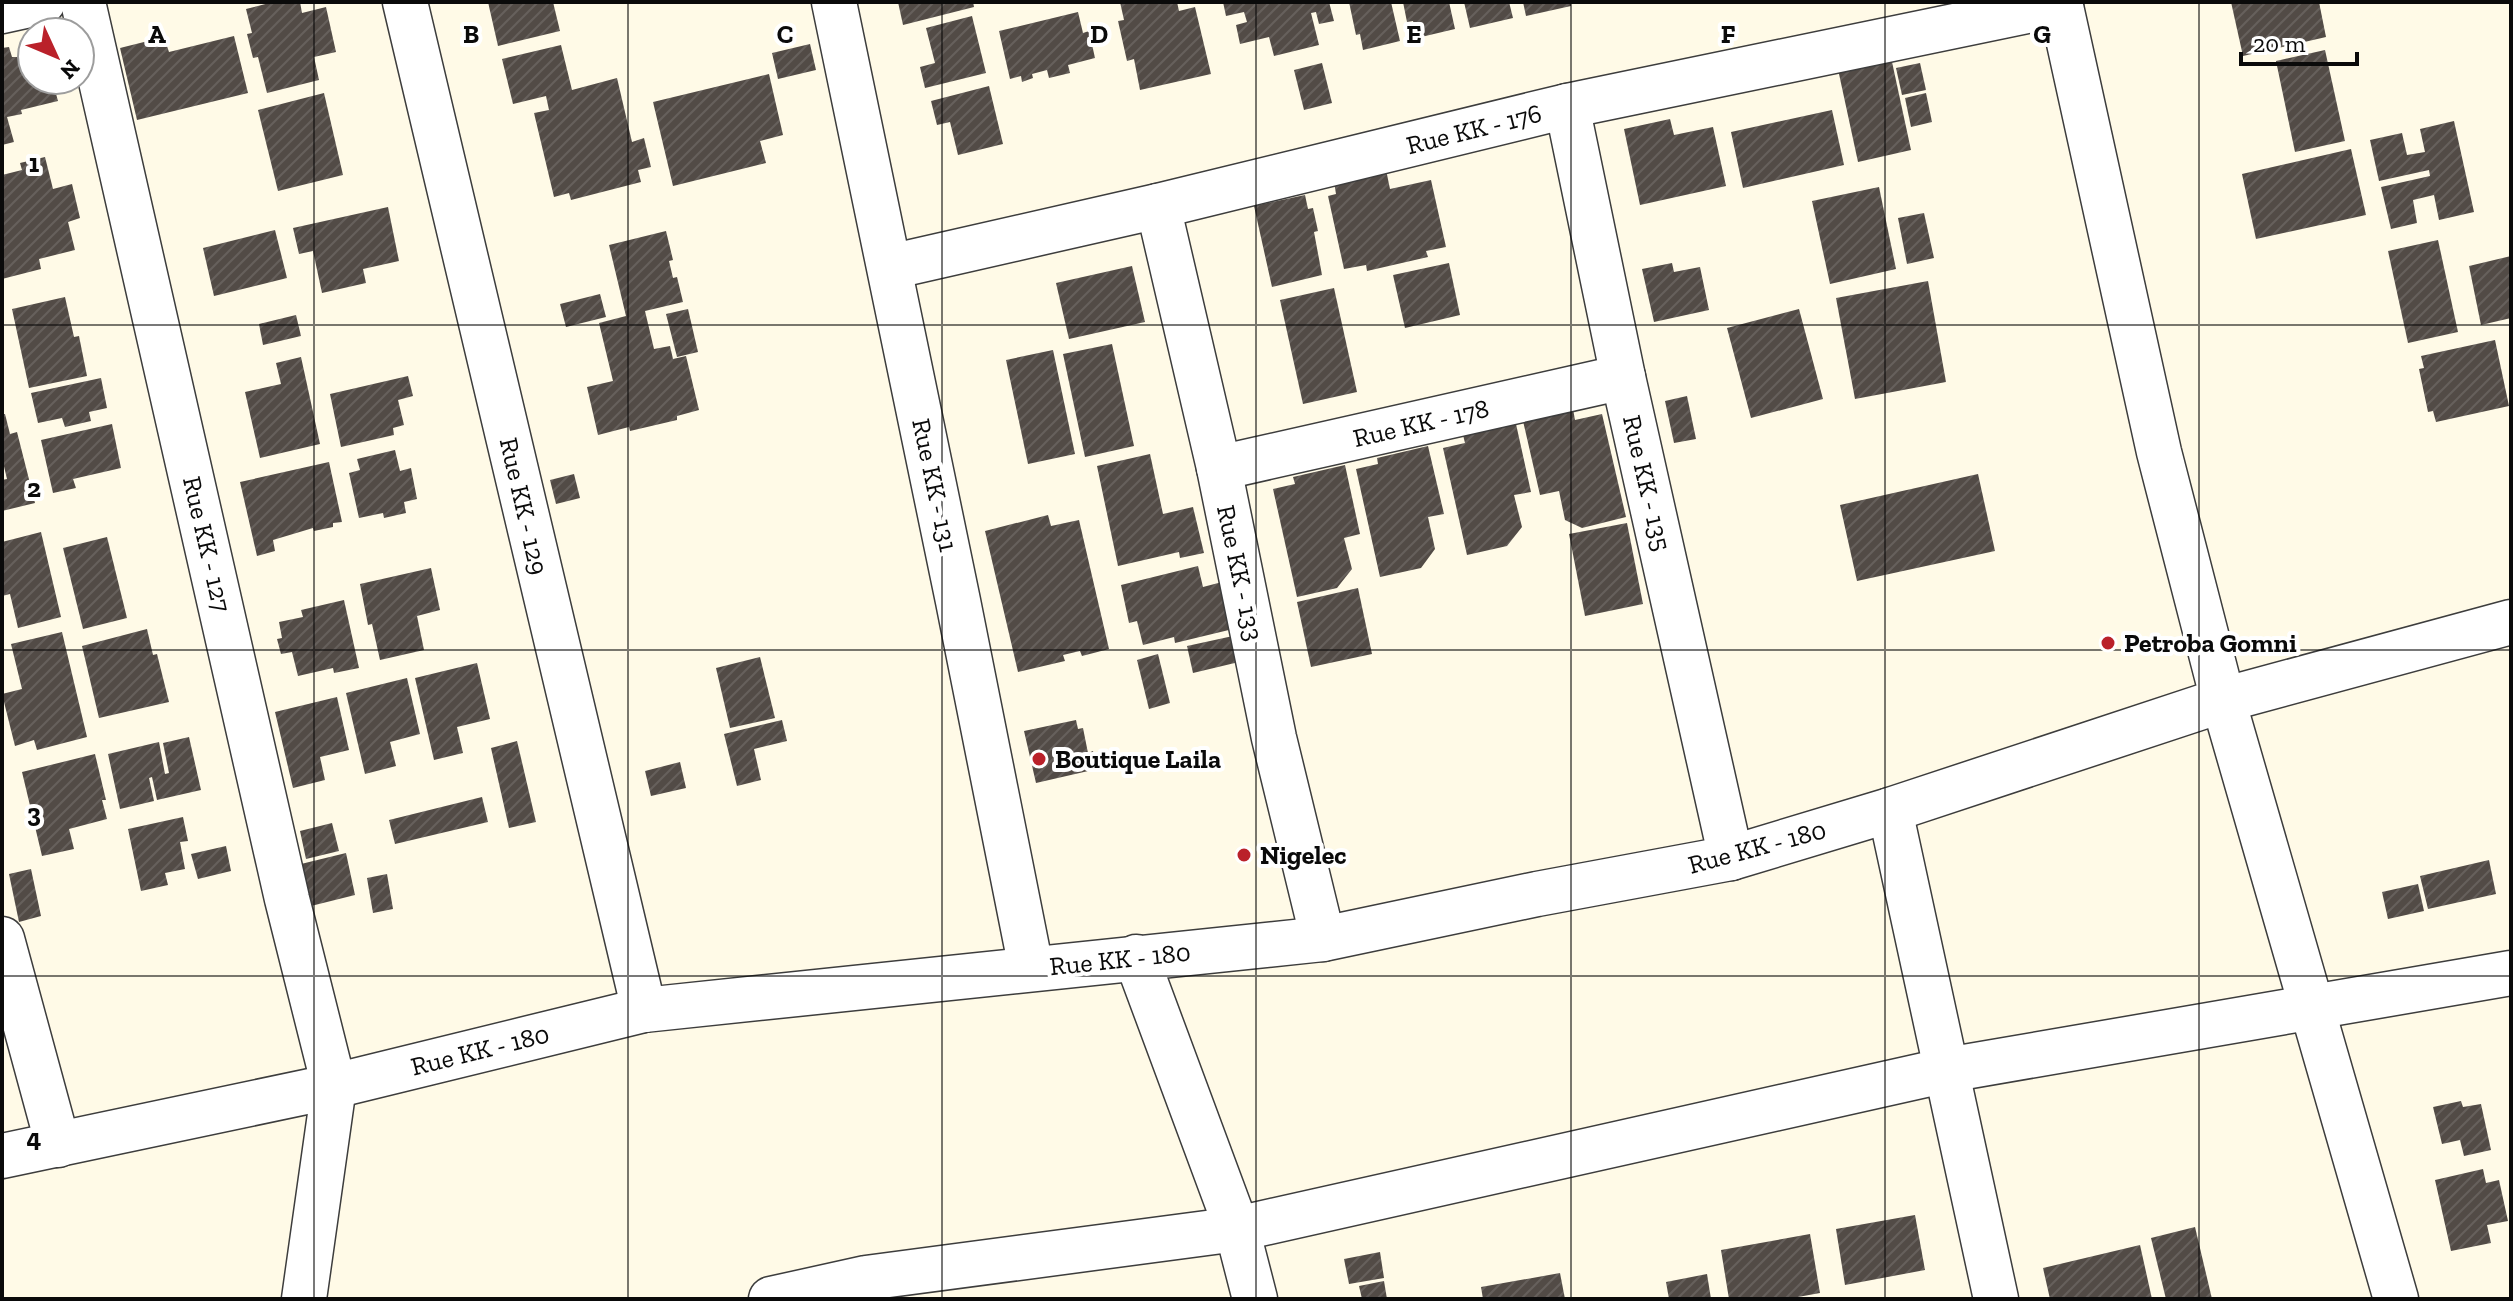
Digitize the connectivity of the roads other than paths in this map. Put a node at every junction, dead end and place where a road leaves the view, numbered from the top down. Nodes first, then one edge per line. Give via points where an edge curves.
1 (43, 2) edge
2 (83, 2) edge
3 (405, 2) edge
4 (834, 2) edge
5 (2061, 3) edge
6 (2, 11) edge
7 (1567, 106) junction
8 (1158, 206) junction
9 (890, 267) junction
10 (1623, 377) junction
11 (1219, 468) junction
12 (2511, 622) edge
13 (2223, 700) junction
14 (1890, 810) junction
15 (1731, 858) junction
16 (2, 939) edge
17 (1323, 939) junction
18 (1136, 957) junction
19 (1031, 968) junction
20 (2511, 973) edge
21 (2312, 1006) junction
22 (644, 1010) junction
23 (1947, 1070) junction
24 (334, 1086) junction
25 (58, 1145) junction
26 (2, 1156) edge
27 (1237, 1229) junction
28 (304, 1299) edge
29 (771, 1299) edge
30 (1255, 1299) edge
31 (1996, 1299) edge
32 (2396, 1299) edge

1 - 6 street
2 - 24 street, Rue KK - 127
3 - 22 street, Rue KK - 129
4 - 9 street, Rue KK - 131
5 - 7 street, Rue KK - 176
5 - 13 street via 2159,452
7 - 8 street, Rue KK - 176
7 - 10 street, Rue KK - 135
8 - 9 street, Rue KK - 176
8 - 11 street, Rue KK - 133
9 - 19 street, Rue KK - 131
10 - 11 street, Rue KK - 178
10 - 15 street, Rue KK - 135
11 - 17 street, Rue KK - 133 via 1274,738
12 - 13 street, Rue KK - 180
13 - 14 street, Rue KK - 180
13 - 21 street
14 - 15 street, Rue KK - 180
14 - 23 street
15 - 17 street, Rue KK - 180
16 - 25 street
17 - 18 street, Rue KK - 180
18 - 19 street, Rue KK - 180
18 - 27 street
19 - 22 street, Rue KK - 180
20 - 21 street
21 - 23 street
21 - 32 street
22 - 24 street, Rue KK - 180
23 - 27 street
23 - 31 street
24 - 25 street, Rue KK - 180
24 - 28 street
25 - 26 street, Rue KK - 180
27 - 29 street via 866,1278
27 - 30 street

